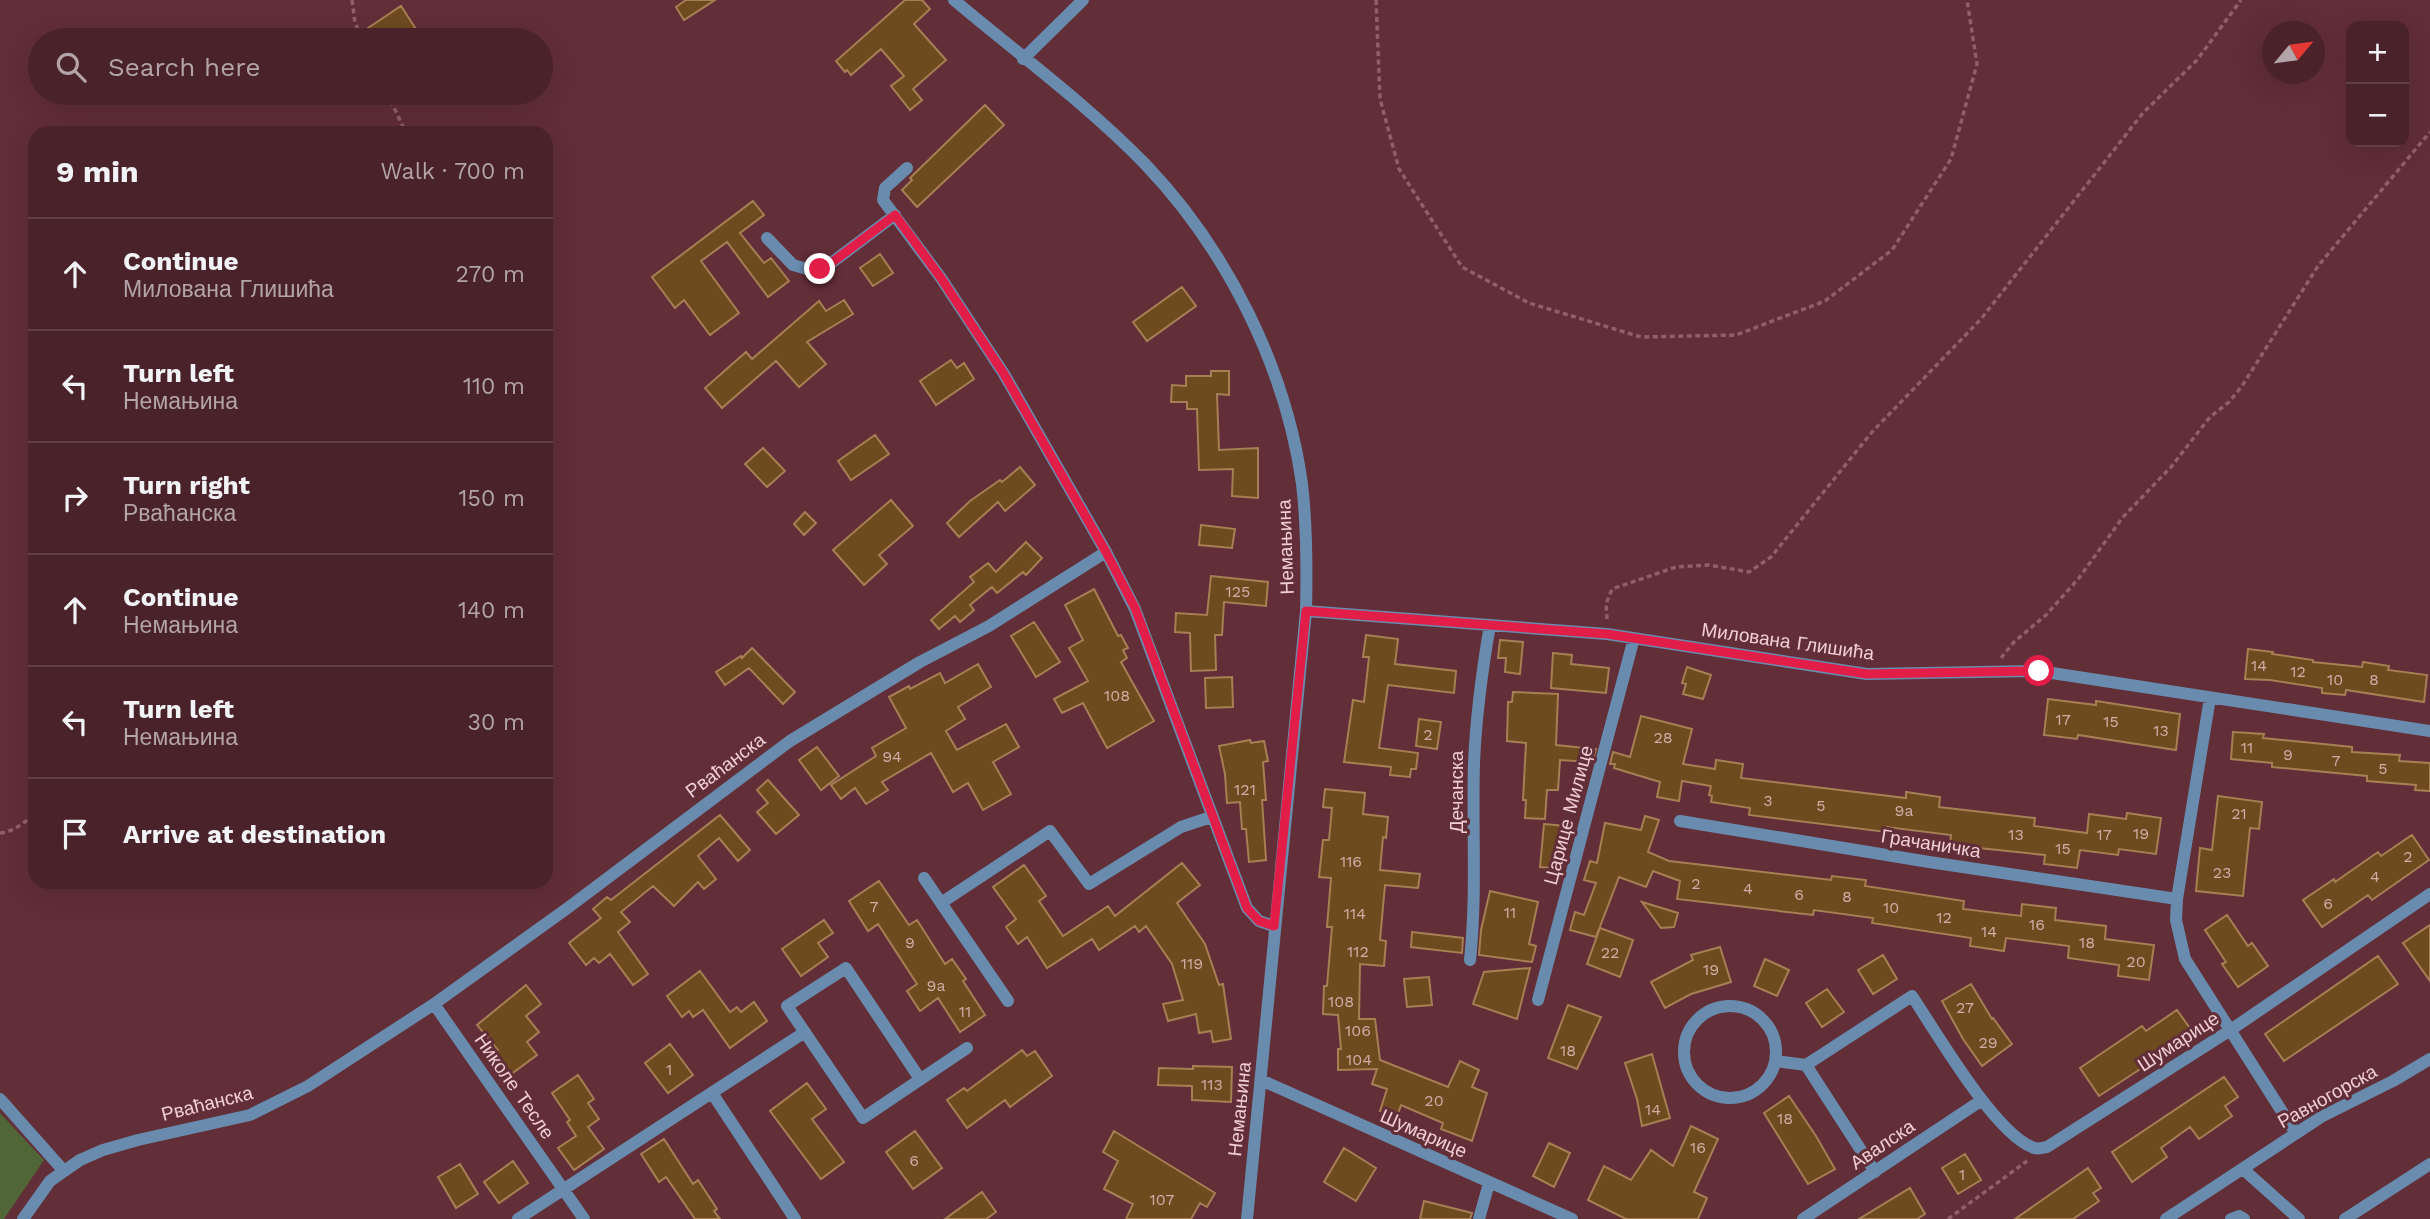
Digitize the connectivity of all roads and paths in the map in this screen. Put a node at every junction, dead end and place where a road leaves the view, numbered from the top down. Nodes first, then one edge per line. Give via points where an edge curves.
1 (352, 0) edge
2 (954, 0) edge
3 (1083, 0) edge
4 (1376, 0) edge
5 (1967, 0) edge
6 (2241, 0) edge
7 (357, 28) edge
8 (1023, 59) junction
9 (393, 105) edge
10 (403, 126) edge
11 (2430, 132) edge
12 (907, 168) dead end
13 (895, 215) junction
14 (767, 238) dead end
15 (1106, 552) junction
16 (1306, 611) junction
17 (1490, 625) junction
18 (1607, 634) junction
19 (1634, 638) junction
20 (1993, 672) junction
21 (2210, 698) junction
22 (2430, 731) edge
23 (1211, 817) junction
24 (28, 820) edge
25 (1680, 821) dead end
26 (0, 833) edge
27 (924, 878) dead end
28 (2430, 894) edge
29 (2177, 899) junction
30 (941, 903) junction
31 (1274, 926) junction
32 (1470, 960) dead end
33 (1538, 1000) dead end
34 (1008, 1001) dead end
35 (434, 1004) junction
36 (2229, 1031) junction
37 (805, 1032) junction
38 (967, 1048) dead end
39 (2430, 1059) edge
40 (1775, 1061) junction
41 (1806, 1065) junction
42 (920, 1079) junction
43 (1261, 1080) junction
44 (712, 1093) junction
45 (0, 1099) edge
46 (1982, 1100) junction
47 (2295, 1132) junction
48 (2038, 1149) junction
49 (2430, 1164) edge
50 (2244, 1168) junction
51 (63, 1170) junction
52 (1875, 1172) junction
53 (1489, 1183) junction
54 (564, 1189) junction
55 (23, 1219) edge
56 (518, 1219) edge
57 (584, 1219) edge
58 (795, 1219) edge
59 (1247, 1219) edge
60 (1479, 1219) edge
61 (1572, 1219) edge
62 (1803, 1219) edge
63 (1948, 1219) edge
64 (2166, 1219) edge
65 (2231, 1219) edge
66 (2244, 1219) edge
67 (2298, 1219) edge
68 (2345, 1219) edge

1 - 7 path
2 - 8 street, Немањина
3 - 8 street
4 - 5 path via 1380,99 1399,169 1462,267 1529,303 1641,337 1736,335 1825,301 1892,250 1951,159 1977,64
6 - 18 path via 2197,60 2143,114 1981,319 1872,432 1772,557 1749,572 1709,565 1676,567 1612,589 1606,604
8 - 16 street, Немањина via 1154,174 1208,244 1235,290 1276,379 1297,454 1307,535
9 - 10 path
11 - 20 path via 2318,266 2242,386 2123,517 2071,587 2002,655
12 - 13 street via 885,188 883,200
13 - 14 street via 820,269 793,265
13 - 15 street via 1004,374
15 - 23 street via 1135,608
15 - 35 street, Рваћанска via 790,741
16 - 17 street, Милована Глишића
16 - 31 street, Немањина
17 - 18 street, Милована Глишића
17 - 32 street, Дечанска via 1474,764
18 - 19 street, Милована Глишића
19 - 20 street, Милована Глишића via 1867,674
19 - 33 street, Царице Милице
20 - 21 street, Милована Глишића via 2039,671
21 - 22 street, Милована Глишића
21 - 29 street
23 - 30 street via 1181,827 1088,884 1050,831
23 - 31 street via 1247,908 1259,921
24 - 26 path
25 - 29 street, Грачаничка
27 - 30 street
28 - 36 street, Шумарице
29 - 36 street via 2176,920 2185,959
30 - 34 street
31 - 43 street, Немањина
35 - 51 street, Рваћанска via 261,1111 115,1147
35 - 54 street, Николе Тесле
36 - 47 street
36 - 48 street, Шумарице via 2056,1143
37 - 42 street via 863,1118
37 - 42 street via 787,1006 846,968
37 - 44 street
38 - 42 street
39 - 47 street, Равногорска
40 - 40 street via 1772,1032 1764,1020 1739,1007 1711,1010 1699,1018 1685,1043 1689,1071 1708,1092 1721,1097 1750,1094 1762,1086
40 - 41 street
41 - 46 street via 1912,996
41 - 52 street
43 - 53 street, Шумарице
43 - 59 street, Немањина
44 - 54 street
44 - 58 street
45 - 51 street
46 - 48 street via 2009,1130
46 - 52 street, Авалска
47 - 50 street, Равногорска
48 - 63 path
49 - 68 street
50 - 64 street, Равногорска
50 - 67 street
51 - 55 street, Рваћанска
52 - 62 street, Авалска
53 - 60 street
53 - 61 street, Шумарице
54 - 56 street
54 - 57 street, Николе Тесле
65 - 66 street

